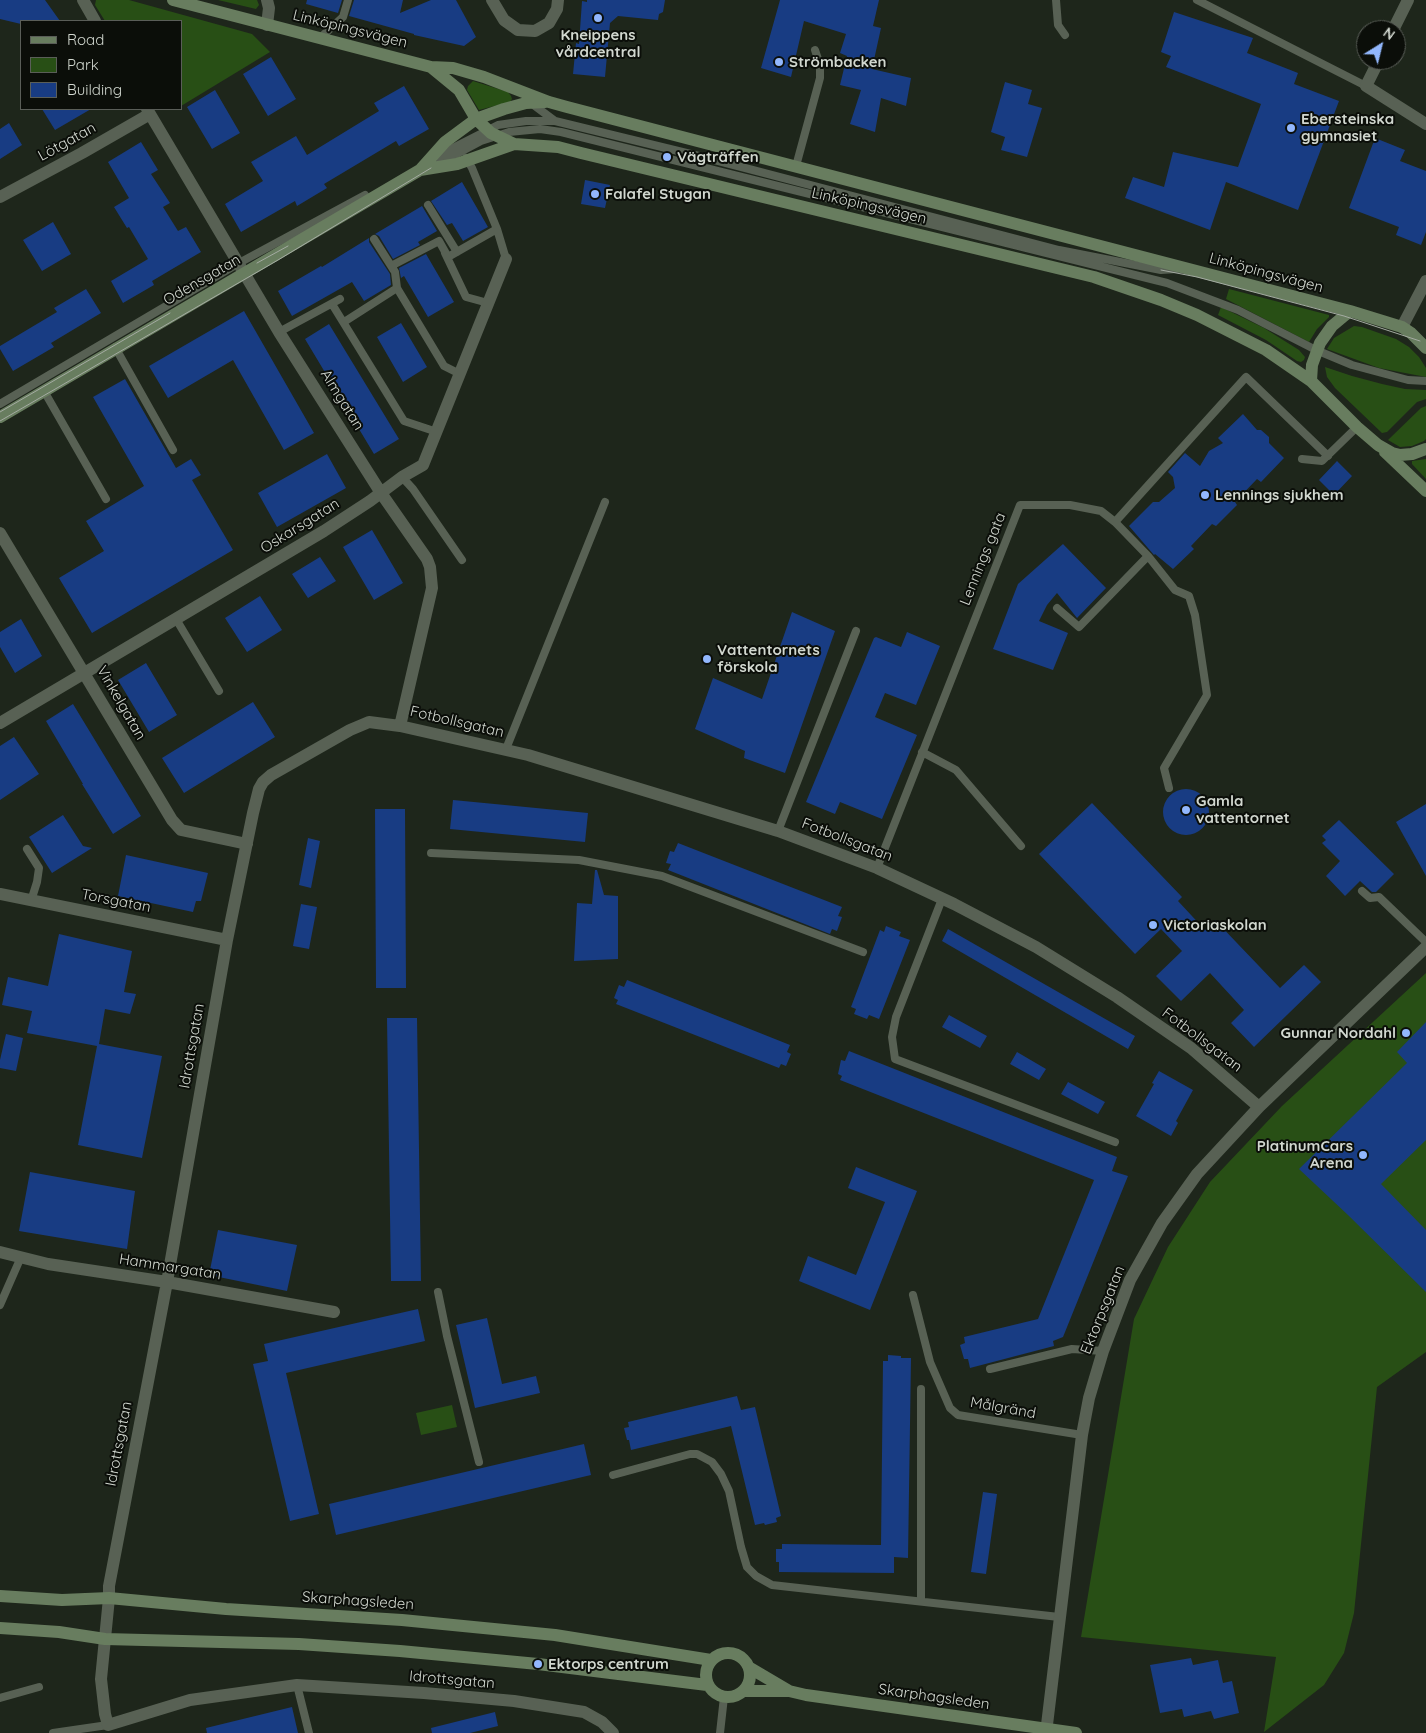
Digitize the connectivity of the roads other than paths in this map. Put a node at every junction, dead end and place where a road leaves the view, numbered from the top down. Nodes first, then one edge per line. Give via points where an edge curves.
1 (83, 0) edge
2 (173, 0) edge
3 (267, 0) edge
4 (348, 0) edge
5 (492, 0) edge
6 (558, 0) edge
7 (1056, 0) edge
8 (1197, 0) edge
9 (1408, 0) edge
10 (93, 20) edge
11 (1398, 20) edge
12 (267, 24) junction
13 (1065, 35) dead end
14 (319, 39) junction
15 (815, 50) dead end
16 (431, 67) junction
17 (1374, 70) edge
18 (1366, 86) junction
19 (510, 87) junction
20 (550, 102) junction
21 (531, 103) junction
22 (148, 111) edge
23 (476, 120) junction
24 (555, 121) junction
25 (1426, 124) edge
26 (491, 133) junction
27 (514, 144) junction
28 (464, 155) junction
29 (796, 166) junction
30 (426, 167) junction
31 (0, 198) edge
32 (428, 205) dead end
33 (497, 229) junction
34 (374, 239) dead end
35 (457, 252) junction
36 (446, 253) junction
37 (506, 259) joint
38 (391, 266) junction
39 (242, 269) junction
40 (1186, 269) junction
41 (1426, 281) edge
42 (397, 288) junction
43 (340, 299) dead end
44 (488, 303) junction
45 (332, 304) junction
46 (1350, 311) junction
47 (344, 322) junction
48 (1402, 327) junction
49 (279, 332) junction
50 (113, 344) junction
51 (1424, 344) edge
52 (1316, 350) junction
53 (460, 374) junction
54 (1310, 381) junction
55 (1426, 381) edge
56 (44, 391) junction
57 (0, 404) edge
58 (0, 417) edge
59 (1357, 426) junction
60 (437, 432) junction
61 (1378, 445) junction
62 (1426, 449) edge
63 (173, 450) dead end
64 (1328, 456) junction
65 (1302, 459) dead end
66 (402, 476) junction
67 (1426, 491) edge
68 (381, 493) junction
69 (106, 499) dead end
70 (604, 502) dead end
71 (1115, 522) junction
72 (0, 533) edge
73 (1148, 556) junction
74 (462, 560) dead end
75 (1058, 608) dead end
76 (176, 619) junction
77 (856, 631) dead end
78 (85, 673) junction
79 (219, 692) dead end
80 (369, 722) joint
81 (0, 724) edge
82 (400, 726) junction
83 (506, 749) junction
84 (922, 752) junction
85 (1169, 788) dead end
86 (778, 831) junction
87 (247, 844) junction
88 (1021, 846) dead end
89 (27, 849) dead end
90 (431, 853) dead end
91 (877, 868) junction
92 (1362, 891) dead end
93 (0, 894) edge
94 (942, 898) junction
95 (31, 901) junction
96 (226, 940) junction
97 (1426, 942) edge
98 (1426, 947) edge
99 (863, 952) dead end
100 (1259, 1107) junction
101 (1115, 1142) dead end
102 (0, 1252) edge
103 (21, 1257) junction
104 (167, 1282) junction
105 (438, 1292) dead end
106 (913, 1295) dead end
107 (0, 1305) edge
108 (334, 1312) dead end
109 (1103, 1351) junction
110 (990, 1369) dead end
111 (921, 1389) dead end
112 (1082, 1435) junction
113 (480, 1462) dead end
114 (613, 1475) dead end
115 (0, 1596) edge
116 (109, 1598) junction
117 (921, 1601) junction
118 (1059, 1617) junction
119 (0, 1628) edge
120 (105, 1639) junction
121 (711, 1660) junction
122 (750, 1668) junction
123 (297, 1685) junction
124 (707, 1685) junction
125 (39, 1687) dead end
126 (744, 1691) junction
127 (789, 1691) junction
128 (724, 1697) junction
129 (0, 1698) edge
130 (108, 1725) junction
131 (1046, 1731) edge
132 (53, 1733) edge
133 (309, 1733) edge
134 (613, 1733) edge
135 (720, 1733) edge
136 (1076, 1733) edge

1 - 10 street
2 - 12 street, Linköpingsvägen
3 - 12 street
4 - 14 lane via 343,17
5 - 6 street via 504,20 518,30 535,31 549,23
7 - 13 lane via 1058,25
8 - 18 lane
9 - 11 street
12 - 14 street, Linköpingsvägen
14 - 16 street, Linköpingsvägen
15 - 29 lane via 820,78
16 - 19 street, Linköpingsvägen via 453,68
16 - 23 street, Linköpingsvägen via 459,90
17 - 18 street
18 - 25 street
19 - 20 street, Linköpingsvägen
19 - 21 lane
20 - 21 street, Odensgatan
20 - 29 street, Linköpingsvägen
21 - 23 street, Odensgatan via 504,108
21 - 24 lane
22 - 31 street, Lötgatan via 82,153
22 - 39 street, Almgatan
23 - 26 street, Linköpingsvägen
23 - 30 street, Odensgatan via 445,142
24 - 26 lane via 512,122
24 - 40 lane via 1068,252 1162,270
26 - 27 street, Linköpingsvägen
26 - 28 lane
26 - 30 lane
26 - 52 lane via 524,129 561,132 1168,283 1238,310
27 - 28 street, Odensgatan
27 - 54 street, Linköpingsvägen via 558,147 1094,277 1204,319 1266,350
28 - 30 street, Odensgatan via 457,164
28 - 33 lane
29 - 40 street, Linköpingsvägen
30 - 39 street, Odensgatan
32 - 35 lane
33 - 35 lane
33 - 37 lane
34 - 38 lane
35 - 36 lane via 448,257
36 - 38 lane via 439,241
36 - 44 lane via 466,297
37 - 44 street, Oskarsgatan
38 - 42 lane
39 - 49 street, Almgatan
39 - 50 street, Odensgatan
40 - 46 street, Linköpingsvägen
41 - 48 street
42 - 47 lane
42 - 53 lane via 444,366
43 - 45 lane
44 - 53 street, Oskarsgatan
45 - 47 lane
45 - 49 lane
46 - 48 street, Linköpingsvägen
46 - 52 street via 1332,326
47 - 60 lane via 404,421
48 - 51 street
49 - 68 street, Almgatan
50 - 56 street, Odensgatan
50 - 57 lane
50 - 63 lane
52 - 54 street
52 - 55 lane via 1383,374
53 - 60 street, Oskarsgatan
54 - 59 street, Linköpingsvägen
56 - 58 street, Odensgatan
56 - 69 lane
59 - 61 street, Linköpingsvägen
59 - 64 lane
60 - 66 street, Oskarsgatan via 423,465
61 - 62 street via 1400,455
61 - 67 street, Linköpingsvägen
64 - 65 lane via 1322,462
64 - 71 lane via 1246,377
66 - 68 street, Oskarsgatan
66 - 74 lane
68 - 76 street, Oskarsgatan via 324,531
68 - 82 street, Almgatan via 427,559 432,576 427,615
70 - 83 lane
71 - 73 lane, Lennings gata
71 - 84 lane, Lennings gata via 1101,511 1070,505 1020,505
72 - 78 street, Vinkelgatan
73 - 75 lane via 1079,627
73 - 85 lane, Lennings gata via 1175,590 1189,596 1195,615 1207,696 1164,768
76 - 78 street, Oskarsgatan
76 - 79 lane
77 - 86 lane
78 - 81 street, Oskarsgatan
78 - 87 street, Vinkelgatan via 176,825 181,830
80 - 82 street, Fotbollsgatan
80 - 87 street, Idrottsgatan via 263,782
82 - 83 street, Fotbollsgatan
83 - 86 street, Fotbollsgatan
84 - 88 lane via 956,770
84 - 91 lane, Lennings gata
86 - 91 street, Fotbollsgatan
87 - 96 street, Idrottsgatan
89 - 95 lane via 39,868
90 - 99 lane via 578,860 662,876
91 - 94 street, Fotbollsgatan
92 - 97 lane via 1370,898 1379,898
93 - 95 street, Torsgatan
94 - 100 street, Fotbollsgatan via 1036,947 1117,997 1191,1048
94 - 101 lane via 896,1017 892,1037 895,1059
95 - 96 street, Torsgatan
96 - 104 street, Idrottsgatan
98 - 100 street, Ektorpsgatan
100 - 109 street, Ektorpsgatan via 1197,1174 1162,1223 1130,1280
102 - 103 street, Hammargatan
103 - 104 street, Hammargatan
103 - 107 lane
104 - 108 street, Hammargatan
104 - 116 street, Idrottsgatan
105 - 113 lane
106 - 112 lane, Målgränd via 930,1362 950,1408 958,1415
109 - 110 lane via 1072,1349
109 - 112 street, Ektorpsgatan
111 - 117 lane
112 - 118 street, Ektorpsgatan
114 - 117 lane via 698,1454 712,1462 721,1474 729,1491 744,1560 763,1581
115 - 116 street, Skarphagsleden via 62,1600
116 - 120 street, Idrottsgatan
116 - 121 street, Skarphagsleden via 555,1635
117 - 118 lane
118 - 131 street, Ektorpsgatan
119 - 120 street
120 - 124 street via 299,1644 400,1651
120 - 130 street, Idrottsgatan via 101,1679
121 - 122 street via 722,1653 731,1653 740,1656
121 - 124 street via 706,1671
122 - 126 street via 750,1680
122 - 127 street, Skarphagsleden
123 - 130 street, Idrottsgatan via 190,1700
123 - 133 lane
123 - 134 street, Idrottsgatan via 514,1701 584,1712
124 - 128 street via 718,1696
125 - 129 lane
126 - 127 street, Skarphagsleden
126 - 128 street
127 - 131 street, Skarphagsleden
128 - 135 lane
130 - 132 lane
131 - 136 street, Skarphagsleden

